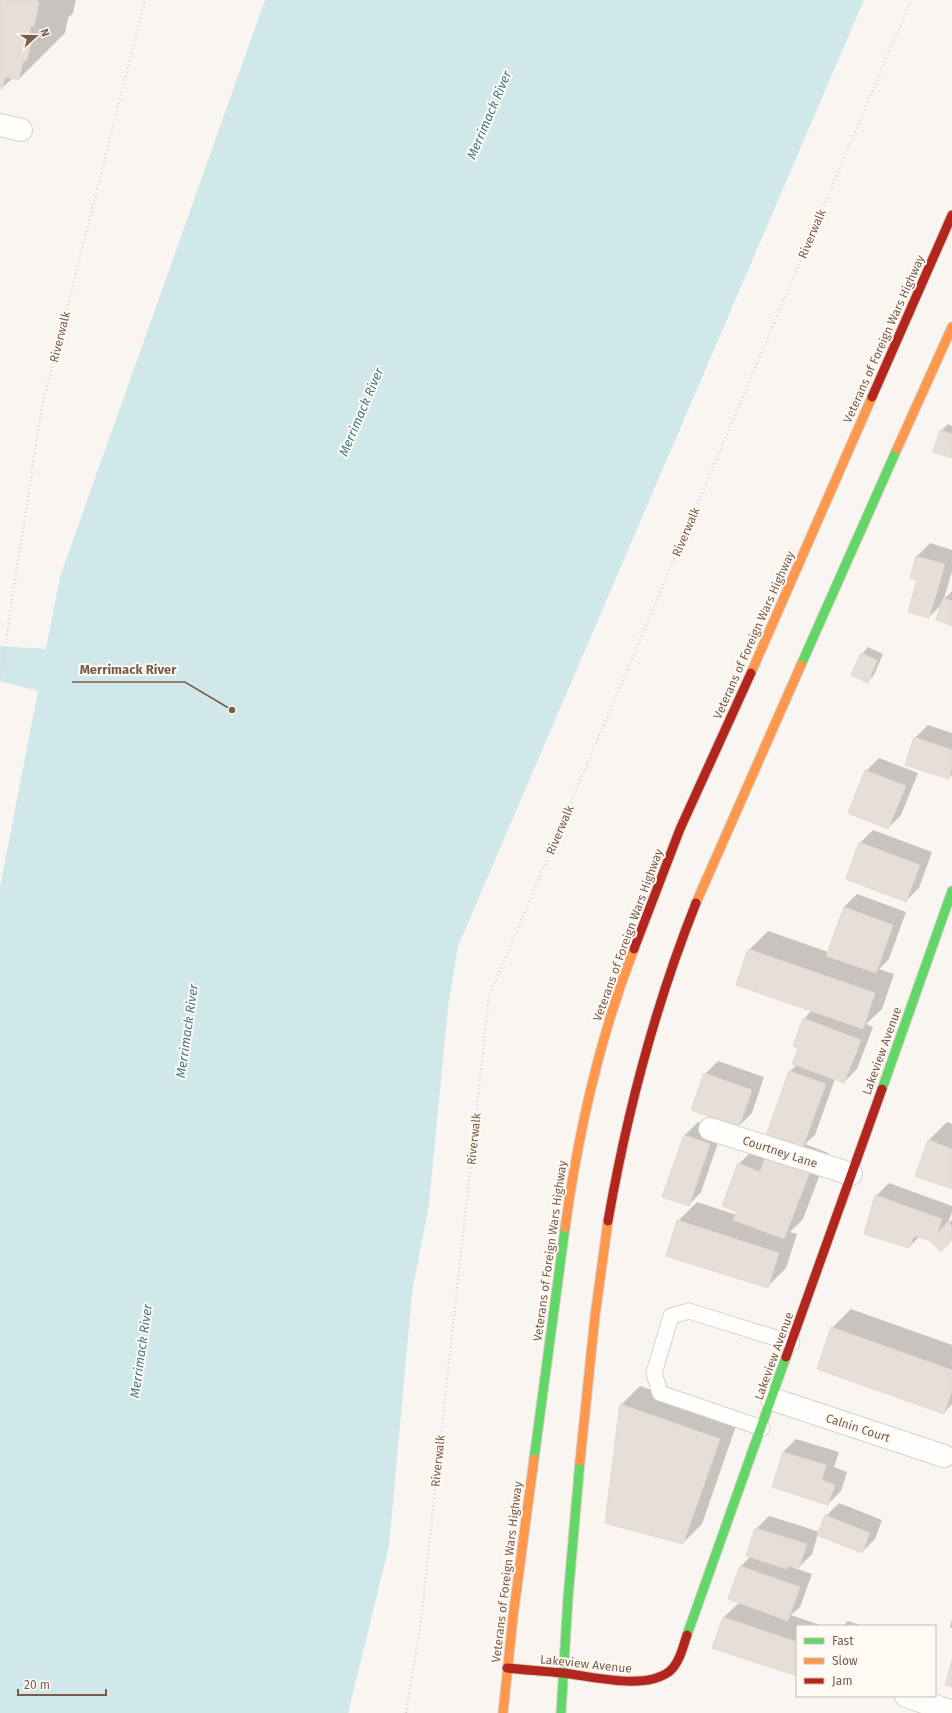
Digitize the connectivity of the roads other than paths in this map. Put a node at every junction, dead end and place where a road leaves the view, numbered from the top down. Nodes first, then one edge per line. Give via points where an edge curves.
1 (952, 215) edge
2 (952, 327) edge
3 (952, 891) edge
4 (710, 1129) dead end
5 (851, 1174) junction
6 (792, 1343) junction
7 (772, 1399) junction
8 (762, 1428) junction
9 (944, 1456) dead end
10 (507, 1668) junction
11 (563, 1673) junction
12 (909, 1697) edge
13 (952, 1712) edge
14 (503, 1713) edge
15 (561, 1713) edge

1 - 10 main road, Veterans of Foreign Wars Highway via 680,829 630,959 609,1024 592,1082 571,1183
2 - 11 main road via 698,897 662,995 646,1048 624,1134 595,1304 571,1548
3 - 5 main road, Lakeview Avenue
4 - 5 street, Courtney Lane
5 - 6 main road, Lakeview Avenue
6 - 7 main road, Lakeview Avenue
6 - 8 lane via 689,1311 671,1316 654,1373 660,1393
7 - 8 main road, Lakeview Avenue
7 - 9 street, Calnin Court
8 - 11 main road, Lakeview Avenue via 680,1656 670,1670 658,1678 627,1682
10 - 11 main road, Lakeview Avenue
10 - 14 main road, Veterans of Foreign Wars Highway
11 - 15 main road
12 - 13 street

